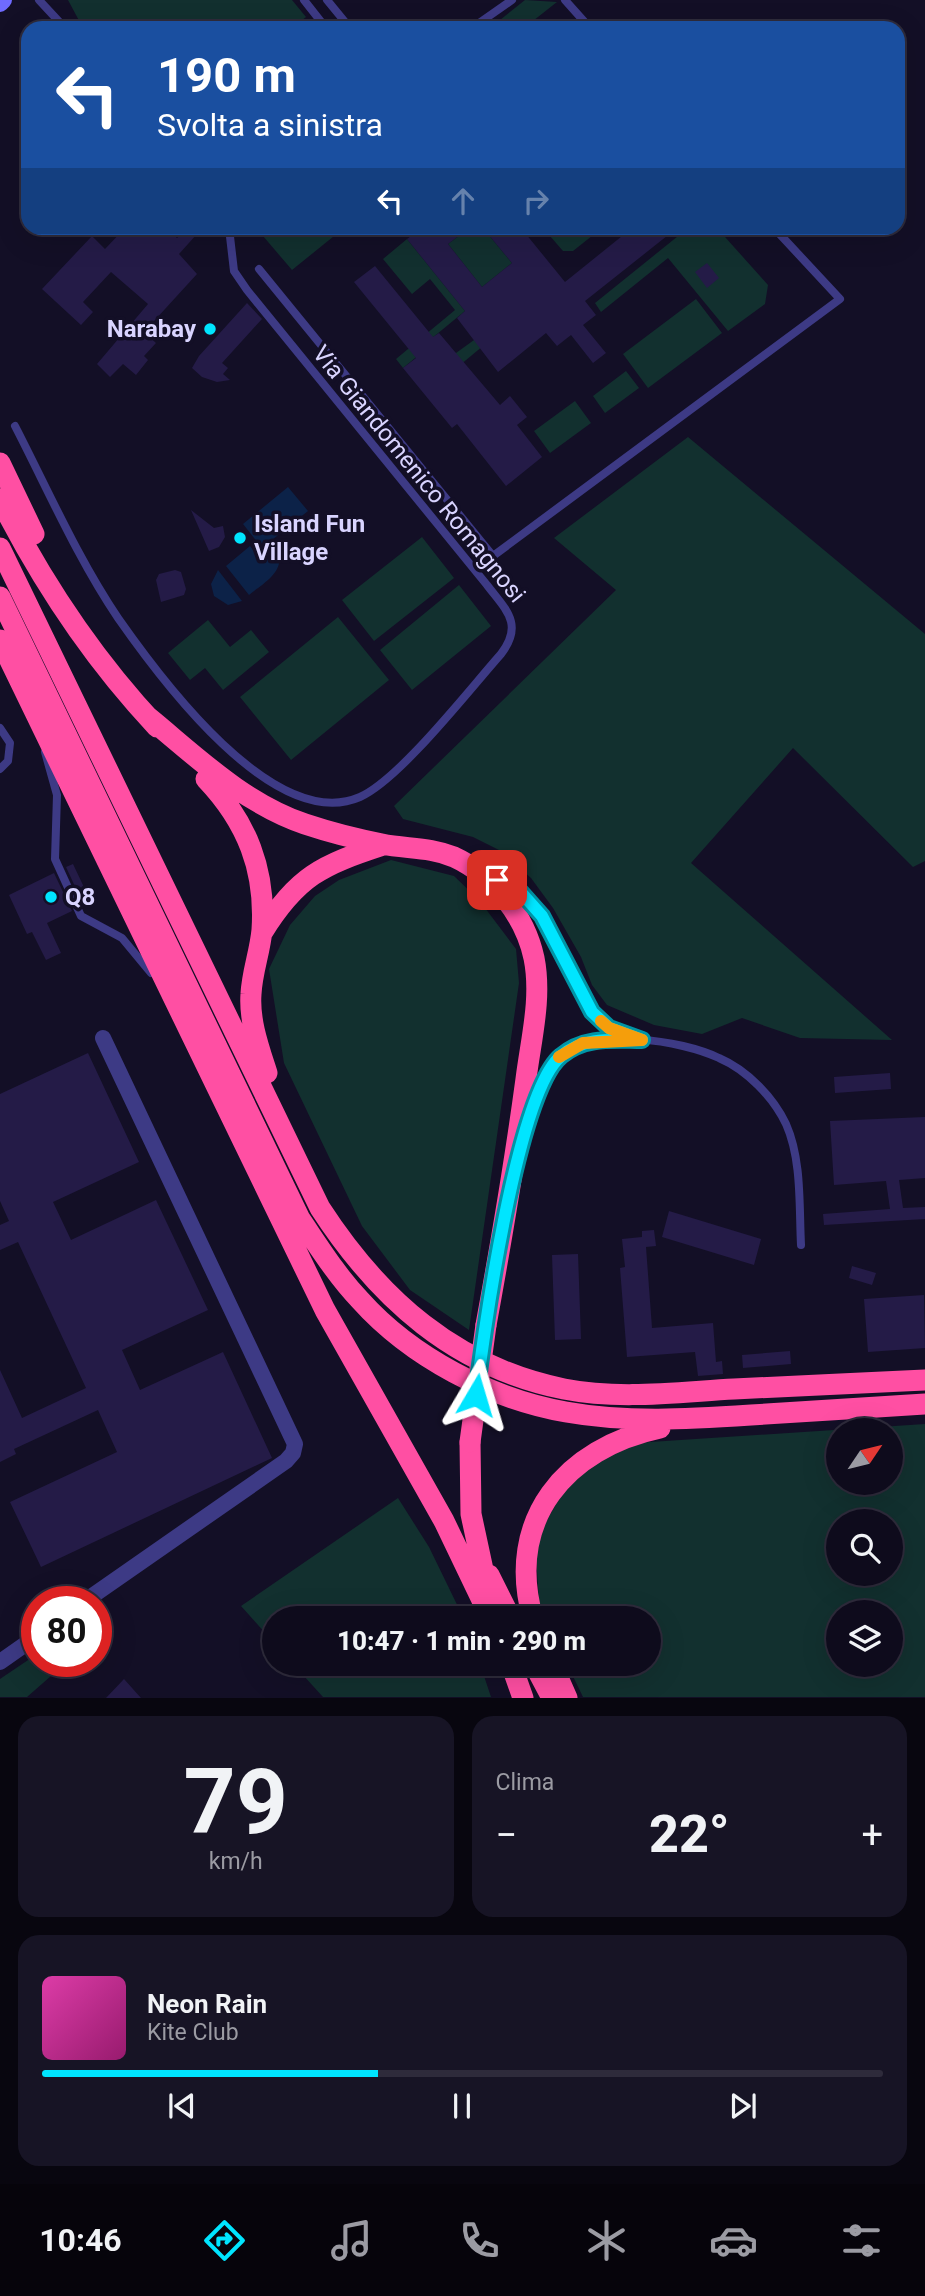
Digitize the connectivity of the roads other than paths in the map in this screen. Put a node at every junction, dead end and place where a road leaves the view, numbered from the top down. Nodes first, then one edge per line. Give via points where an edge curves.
1 (39, 0) edge
2 (303, 0) edge
3 (327, 0) edge
4 (512, 0) edge
5 (565, 0) edge
6 (58, 21) edge
7 (320, 21) edge
8 (344, 21) edge
9 (482, 21) edge
10 (584, 21) edge
11 (230, 235) edge
12 (781, 235) edge
13 (259, 269) dead end
14 (15, 426) dead end
15 (0, 463) edge
16 (0, 499) edge
17 (0, 548) edge
18 (0, 597) edge
19 (80, 635) junction
20 (0, 640) edge
21 (29, 699) junction
22 (148, 717) junction
23 (0, 728) edge
24 (0, 769) edge
25 (383, 845) junction
26 (476, 870) junction
27 (262, 933) junction
28 (183, 1017) junction
29 (103, 1038) dead end
30 (642, 1040) junction
31 (287, 1139) junction
32 (511, 1190) junction
33 (801, 1245) dead end
34 (919, 1379) edge
35 (925, 1404) edge
36 (714, 1417) junction
37 (480, 1558) junction
38 (107, 1586) edge
39 (486, 1606) edge
40 (490, 1606) edge
41 (504, 1606) edge
42 (531, 1606) edge
43 (21, 1647) edge
44 (0, 1662) edge
45 (515, 1676) edge
46 (540, 1676) edge
47 (557, 1676) edge
48 (523, 1698) edge
49 (552, 1698) edge
50 (567, 1698) edge

1 - 6 lane
2 - 7 lane
3 - 8 lane
4 - 9 lane
5 - 10 lane
11 - 14 lane, Via Giandomenico Romagnosi via 234,271 247,290 487,585 513,625 512,640 501,654 380,786 340,803 318,802 257,773 208,730 117,617
12 - 13 lane via 840,299 493,556
15 - 19 highway
16 - 19 highway
17 - 31 highway
18 - 36 highway via 300,1219 360,1301 406,1342 500,1393 563,1412 637,1420
19 - 22 highway
20 - 21 highway
21 - 28 highway
21 - 28 lane via 57,795 55,859 81,916 122,938 138,953
22 - 25 highway via 233,787 266,808
22 - 27 highway via 225,798 243,826 256,857
23 - 24 lane via 10,743 8,761
25 - 26 highway via 419,846
25 - 27 highway via 333,862 309,876 290,893
26 - 30 lane via 518,889 557,938 592,1012 609,1028
26 - 32 highway via 506,898 523,927 537,980
27 - 31 highway via 250,997 256,1037
28 - 39 highway via 326,1310
29 - 38 street via 295,1444 286,1461
30 - 32 lane via 583,1043 546,1072
30 - 33 lane via 720,1058 769,1098 786,1125 794,1152
31 - 34 highway via 320,1208 377,1285 449,1342 510,1372 565,1389 639,1394
32 - 37 highway, bridge via 485,1325 470,1442 468,1488
35 - 36 highway
36 - 42 highway via 628,1435 588,1455 569,1471 541,1510 528,1550
37 - 40 highway
37 - 41 highway
43 - 44 street
45 - 48 highway
46 - 49 highway
47 - 50 highway

